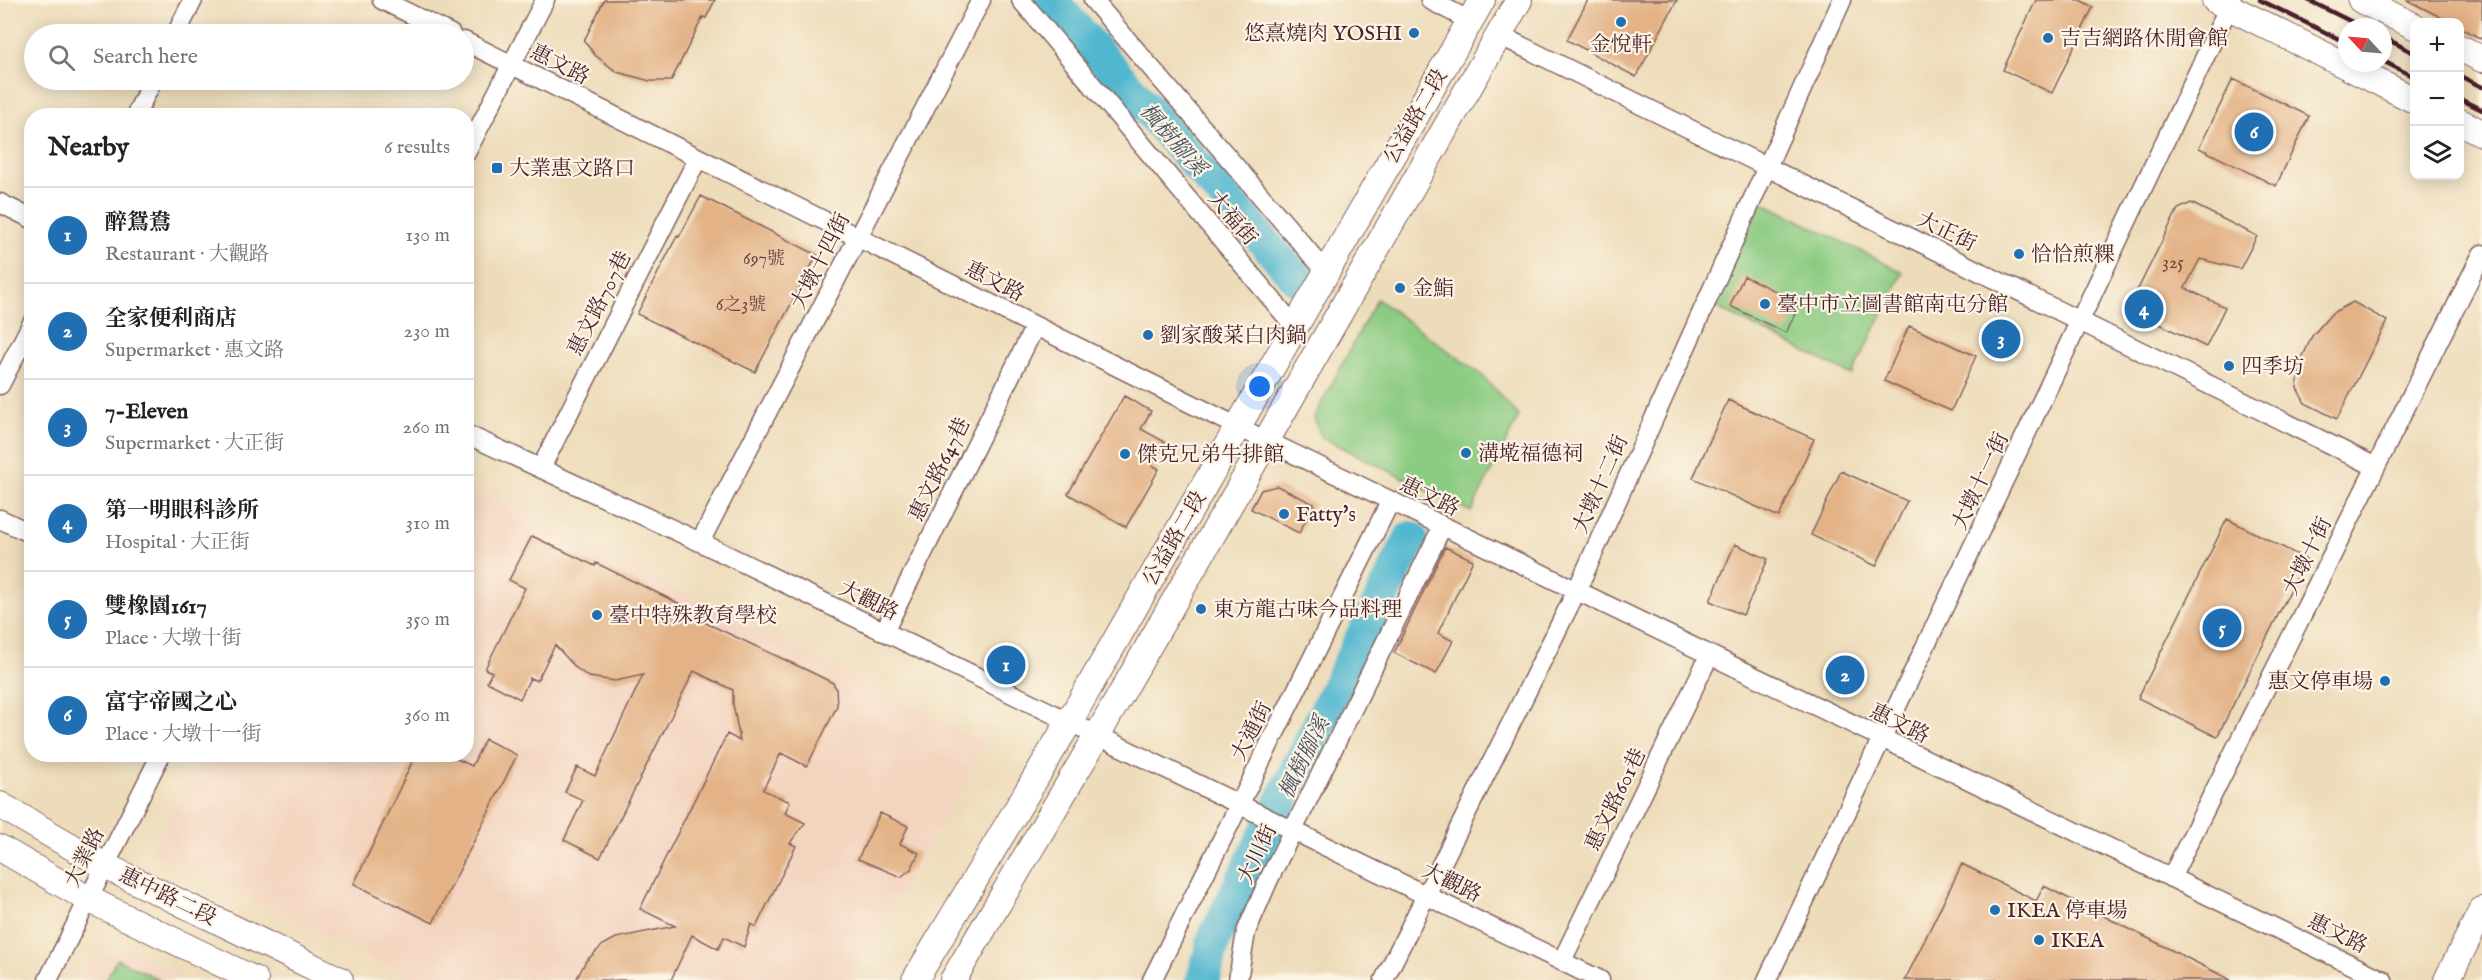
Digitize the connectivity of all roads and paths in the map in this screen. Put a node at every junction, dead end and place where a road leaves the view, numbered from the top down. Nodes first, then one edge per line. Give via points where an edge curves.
1 (193, 0) edge
2 (382, 0) edge
3 (545, 0) edge
4 (981, 0) edge
5 (1021, 0) edge
6 (1093, 0) edge
7 (1430, 0) edge
8 (1519, 0) edge
9 (1842, 0) edge
10 (2361, 0) edge
11 (2226, 2) edge
12 (1476, 10) edge
13 (181, 24) edge
14 (431, 24) edge
15 (2410, 24) edge
16 (1499, 35) junction
17 (474, 45) edge
18 (2464, 50) edge
19 (2482, 59) edge
20 (512, 64) junction
21 (148, 90) edge
22 (2410, 97) edge
23 (139, 108) edge
24 (2464, 124) edge
25 (2482, 133) edge
26 (474, 138) edge
27 (698, 158) junction
28 (1767, 167) junction
29 (0, 203) edge
30 (24, 215) edge
31 (858, 237) junction
32 (2482, 254) edge
33 (1326, 272) junction
34 (2080, 321) junction
35 (1035, 326) junction
36 (1295, 327) junction
37 (24, 339) edge
38 (0, 386) edge
39 (1238, 427) junction
40 (474, 438) edge
41 (1266, 441) junction
42 (2376, 467) junction
43 (541, 468) junction
44 (1390, 502) junction
45 (0, 519) edge
46 (1442, 527) junction
47 (24, 530) edge
48 (700, 542) junction
49 (1576, 592) junction
50 (884, 632) junction
51 (1709, 656) junction
52 (1069, 722) junction
53 (1097, 736) junction
54 (1882, 739) junction
55 (157, 762) edge
56 (0, 805) edge
57 (1245, 806) junction
58 (1289, 827) junction
59 (0, 849) edge
60 (105, 866) junction
61 (2171, 878) junction
62 (1426, 894) junction
63 (88, 899) junction
64 (2482, 910) edge
65 (1562, 961) junction
66 (954, 979) edge
67 (48, 980) edge
68 (255, 980) edge
69 (340, 980) edge
70 (915, 980) edge
71 (1152, 980) edge
72 (1238, 980) edge
73 (1384, 980) edge
74 (1600, 980) edge
75 (1767, 980) edge
76 (2384, 980) edge
77 (2447, 980) edge

1 - 13 street
2 - 14 street
3 - 20 street
4 - 31 street, 大墩十四街
5 - 36 street, 大福街
6 - 33 street, 大福街
7 - 12 street
8 - 16 main road, 公益路二段
9 - 28 street, 大墩十二街
10 - 15 main road
11 - 22 main road
11 - 34 street, 大墩十一街
12 - 33 main road, 公益路二段
16 - 28 street, 大正街
16 - 41 main road, 公益路二段
17 - 20 street, 惠文路
18 - 19 main road
20 - 26 street
20 - 27 street, 惠文路
21 - 23 street
24 - 25 main road
27 - 31 street, 惠文路
27 - 43 street, 惠文路707巷
28 - 34 street, 大正街
28 - 49 street, 大墩十二街
29 - 30 street
31 - 35 street, 惠文路
31 - 48 street, 大墩十四街
32 - 42 street, 大墩十街
33 - 36 main road, 公益路二段
34 - 42 street, 大正街
34 - 54 street, 大墩十一街
35 - 39 street, 惠文路
35 - 50 street, 惠文路647巷
36 - 39 main road, 公益路二段
37 - 38 street
39 - 41 street, 惠文路
39 - 52 main road, 公益路二段
40 - 43 street, 大觀路
41 - 44 street, 惠文路
41 - 53 main road, 公益路二段
42 - 61 street, 大墩十街
43 - 48 street, 大觀路
44 - 46 street, 惠文路
44 - 57 street, 大通街
45 - 47 street
46 - 49 street, 惠文路
46 - 58 street, 大川街
48 - 50 street, 大觀路
49 - 51 street, 惠文路
49 - 62 street, 大墩十二街
50 - 52 street, 大觀路
51 - 54 street, 惠文路
51 - 65 street, 惠文路601巷
52 - 53 street, 大觀路
52 - 70 main road, 公益路二段
53 - 57 street, 大觀路
53 - 66 main road, 公益路二段
54 - 61 street, 惠文路
54 - 75 street, 大墩十一街
55 - 60 street, 大業路
56 - 60 main road, 惠中路二段
57 - 58 street, 大觀路
57 - 71 street, 大通街
58 - 62 street, 大觀路
58 - 72 street, 大川街 via 1246,932
59 - 63 main road, 惠中路二段
60 - 63 street, 大業路
60 - 69 main road, 惠中路二段
61 - 76 street, 惠文路
62 - 65 street, 大觀路
62 - 73 street, 大墩十二街
63 - 67 street, 大業路
63 - 68 main road, 惠中路二段
64 - 77 main road
65 - 74 street, 大觀路

